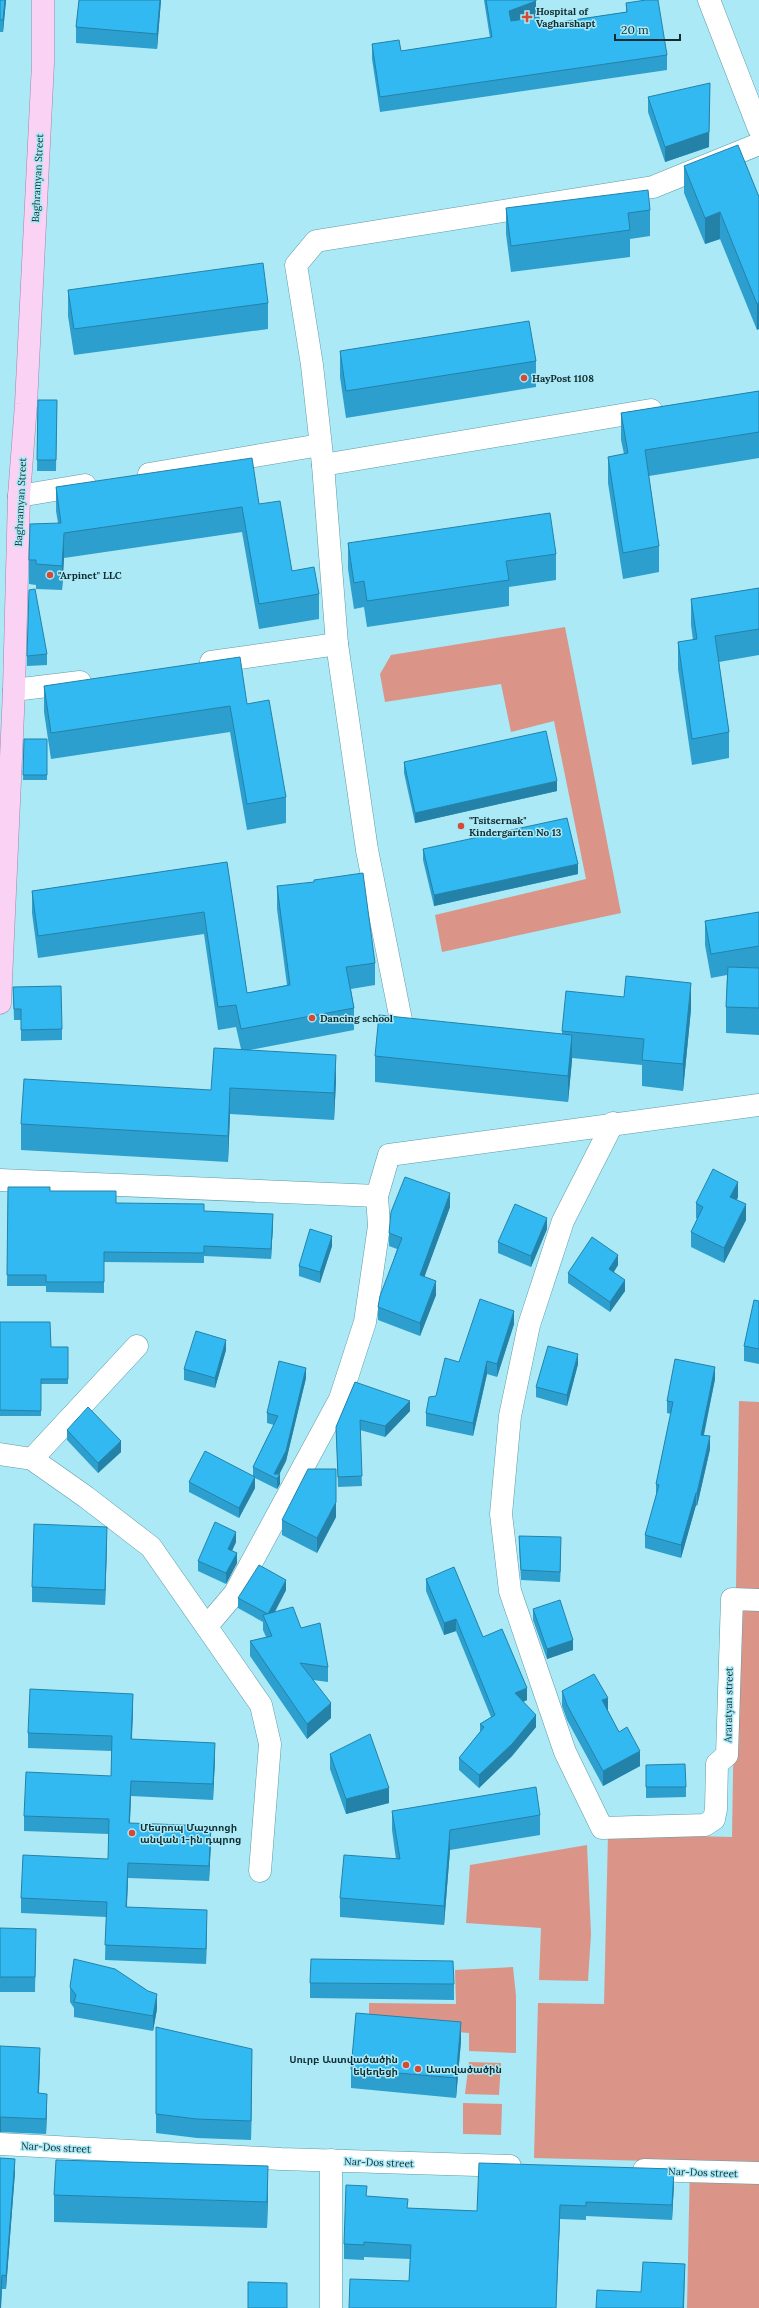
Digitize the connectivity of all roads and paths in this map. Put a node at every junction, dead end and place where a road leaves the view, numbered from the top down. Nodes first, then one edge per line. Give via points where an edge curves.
1 (43, 0) edge
2 (709, 0) edge
3 (759, 129) edge
4 (759, 144) edge
5 (672, 406) edge
6 (321, 455) junction
7 (127, 478) edge
8 (104, 481) edge
9 (19, 496) junction
10 (337, 644) junction
11 (188, 666) edge
12 (97, 679) edge
13 (14, 690) junction
14 (4, 824) edge
15 (0, 1004) edge
16 (402, 1025) edge
17 (759, 1105) edge
18 (613, 1123) junction
19 (0, 1180) edge
20 (377, 1196) junction
21 (137, 1346) dead end
22 (0, 1454) edge
23 (32, 1459) junction
24 (759, 1600) edge
25 (207, 1626) junction
26 (260, 1871) dead end
27 (0, 2144) edge
28 (331, 2160) junction
29 (533, 2166) edge
30 (625, 2170) edge
31 (759, 2173) edge
32 (331, 2308) edge

1 - 9 main road, Baghramyan Street via 27,396
2 - 3 street
4 - 6 street via 653,187 316,241 296,265 312,365
5 - 6 street
6 - 7 street
6 - 10 street
8 - 9 street
9 - 13 main road, Baghramyan Street
10 - 11 street
10 - 16 street via 367,850
12 - 13 street
13 - 14 main road, Baghramyan Street
14 - 15 main road, Baghramyan Street
17 - 18 street
18 - 20 street via 389,1155
18 - 24 street, Araratyan street via 562,1221 529,1325 510,1416 501,1514 510,1591 565,1752 602,1828 710,1823 716,1812 717,1764 727,1755 732,1599
19 - 20 street
20 - 25 street via 379,1226 365,1322 340,1399 235,1593
21 - 23 street
22 - 23 street
23 - 25 street via 151,1547
25 - 26 street via 261,1705 270,1744
27 - 28 street, Nar-Dos street
28 - 29 street, Nar-Dos street
28 - 32 street
30 - 31 street, Nar-Dos street

